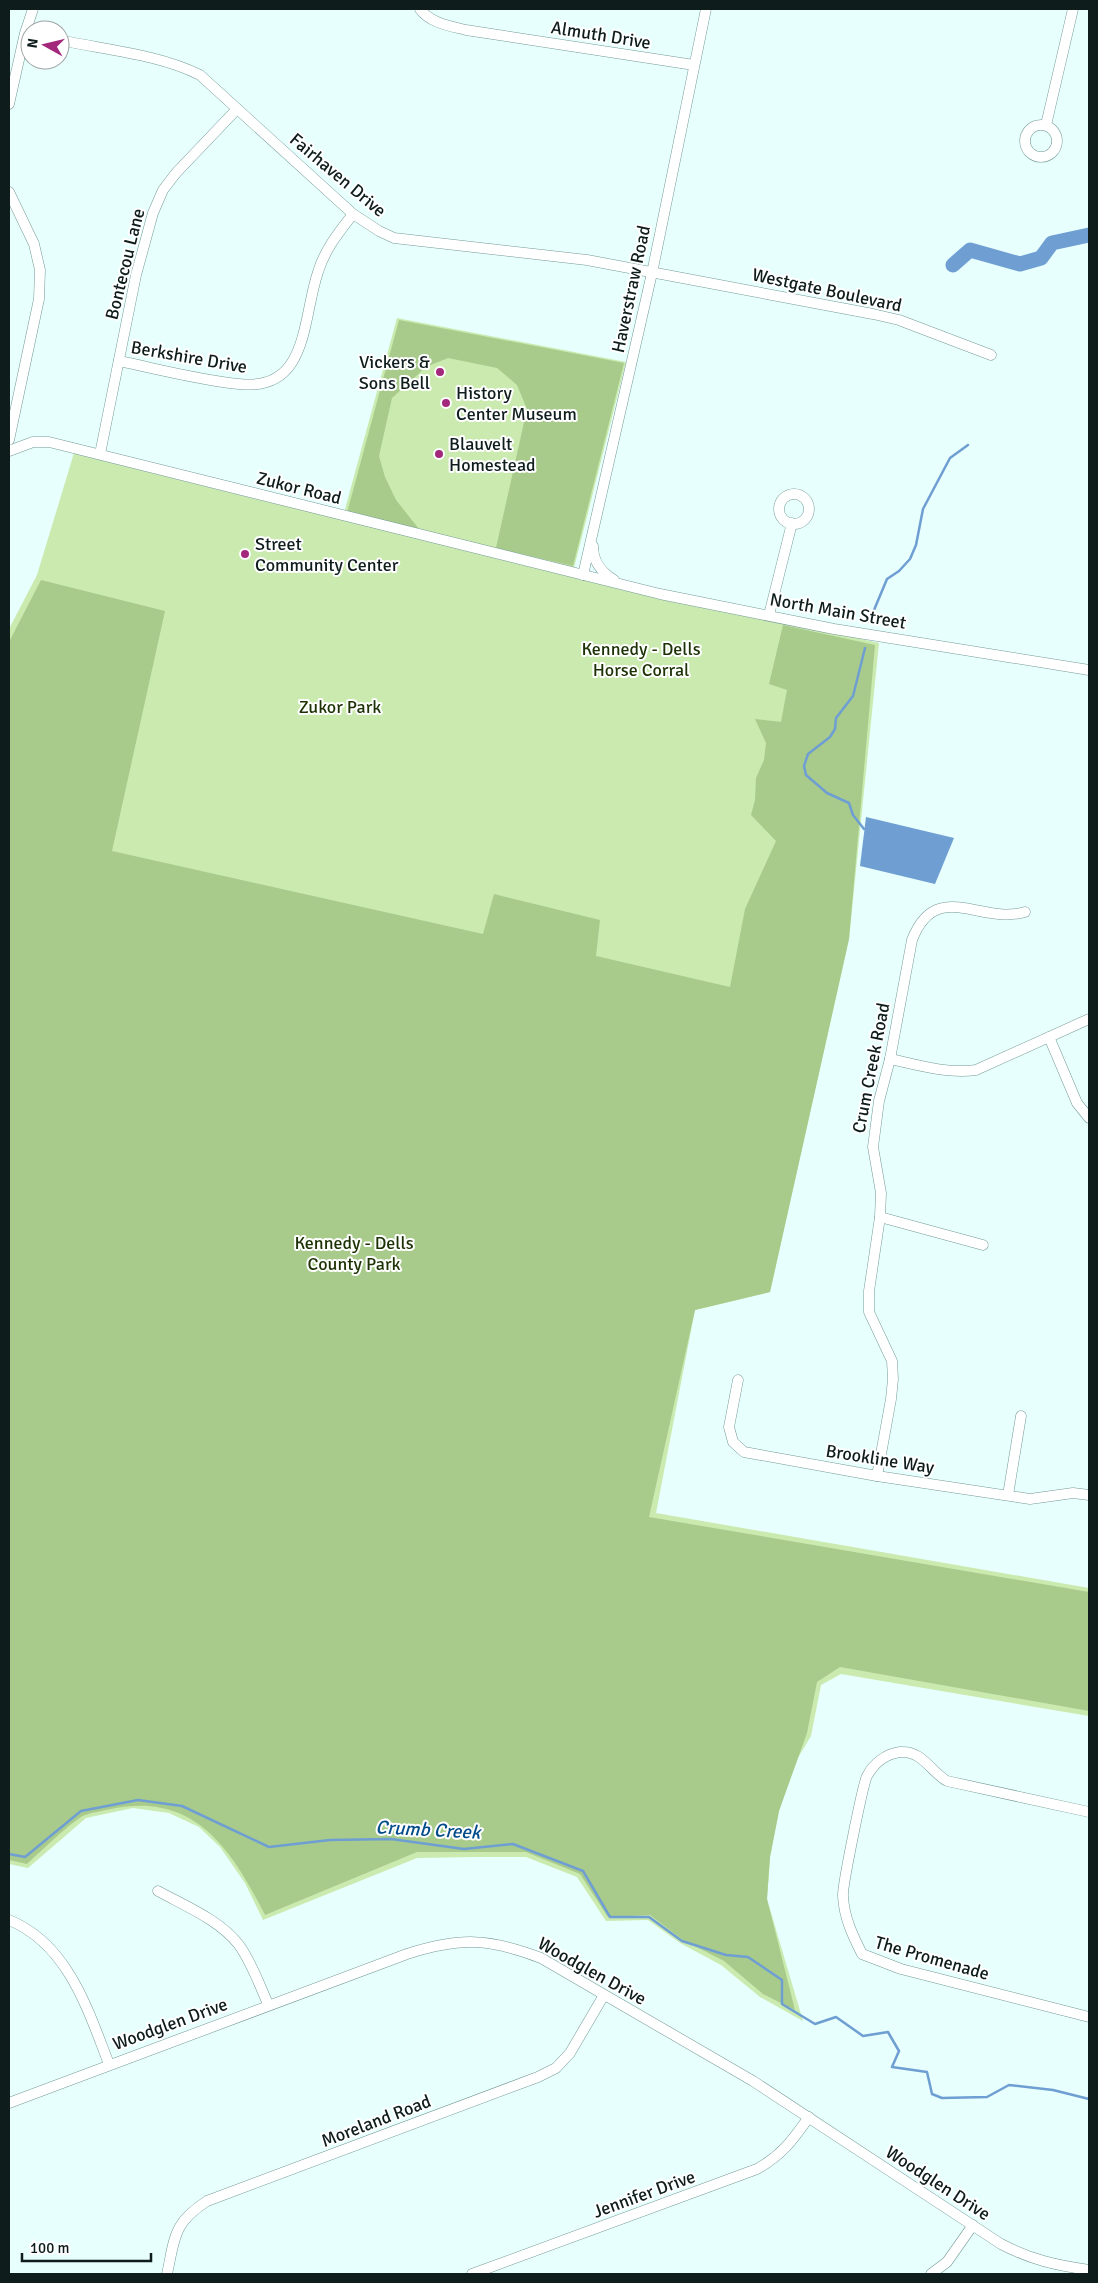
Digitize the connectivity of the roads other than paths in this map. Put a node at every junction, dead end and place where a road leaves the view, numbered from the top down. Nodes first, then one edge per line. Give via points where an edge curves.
1 (420, 9) edge
2 (706, 9) edge
3 (1073, 9) edge
4 (70, 42) edge
5 (20, 61) edge
6 (694, 65) junction
7 (9, 104) edge
8 (237, 108) junction
9 (1046, 124) dead end
10 (9, 192) edge
11 (353, 214) junction
12 (652, 273) junction
13 (991, 355) dead end
14 (119, 361) junction
15 (9, 440) edge
16 (9, 451) edge
17 (100, 454) junction
18 (792, 523) dead end
19 (594, 532) junction
20 (583, 575) junction
21 (624, 585) junction
22 (769, 616) junction
23 (1089, 670) edge
24 (1025, 912) dead end
25 (1089, 1019) edge
26 (1049, 1037) junction
27 (890, 1059) junction
28 (1089, 1118) edge
29 (880, 1217) junction
30 (983, 1245) dead end
31 (738, 1380) dead end
32 (1021, 1416) dead end
33 (877, 1476) junction
34 (1008, 1495) junction
35 (1089, 1495) edge
36 (1089, 1812) edge
37 (158, 1891) dead end
38 (9, 1920) edge
39 (604, 1995) junction
40 (268, 2004) junction
41 (1089, 2017) edge
42 (109, 2064) junction
43 (9, 2103) edge
44 (809, 2117) junction
45 (973, 2225) junction
46 (1089, 2270) edge
47 (167, 2274) edge
48 (472, 2274) edge
49 (931, 2274) edge

1 - 6 street, Almuth Drive via 424,15 439,22 466,30
2 - 6 street, Haverstraw Road
3 - 9 street
4 - 8 street, Fairhaven Drive via 184,67 200,75
5 - 7 street
6 - 12 street, Haverstraw Road
8 - 11 street, Fairhaven Drive
8 - 14 street, Bontecou Lane via 163,190 153,212 136,276
10 - 15 street via 34,244 40,270 39,299
11 - 12 street, Fairhaven Drive via 394,238 587,260
11 - 14 street, Berkshire Drive via 324,255 299,352 277,380 240,385
12 - 13 street, Westgate Boulevard via 899,320
12 - 19 street, Haverstraw Road
14 - 17 street, Bontecou Lane
16 - 17 street, Zukor Road via 33,442 50,442
17 - 20 street, Zukor Road
18 - 22 street
19 - 20 street, Haverstraw Road
19 - 21 street via 593,551 597,564 605,574
20 - 21 street, North Main Street
21 - 22 street, North Main Street
22 - 23 street, North Main Street
24 - 27 street, Crum Creek Road via 1013,915 950,906 937,908 926,915 912,940
25 - 26 street
26 - 27 street via 976,1070 942,1071
26 - 28 street via 1077,1103
27 - 29 street, Crum Creek Road via 879,1101 873,1147 881,1193
29 - 30 street
29 - 33 street, Crum Creek Road via 869,1312 892,1361 893,1379
31 - 33 street, Brookline Way via 729,1426 733,1442 744,1452
32 - 34 street
33 - 34 street, Brookline Way
34 - 35 street, Brookline Way via 1030,1499 1073,1493
36 - 41 street, The Promenade via 960,1785 937,1775 922,1757 901,1752 882,1758 867,1776 842,1895 849,1929 862,1954 901,1969
37 - 40 street via 220,1926 238,1944
38 - 42 street via 33,1934 53,1952 71,1976 85,2002
39 - 40 street, Woodglen Drive via 541,1958 490,1942 465,1941 407,1954
39 - 44 street, Woodglen Drive
39 - 47 street, Moreland Road via 570,2053 556,2068 208,2201 189,2213 178,2228
40 - 42 street, Woodglen Drive
42 - 43 street, Woodglen Drive
44 - 45 street, Woodglen Drive
44 - 48 street, Jennifer Drive via 776,2158 757,2169
45 - 46 street, Woodglen Drive via 1026,2257
45 - 49 street via 947,2262

